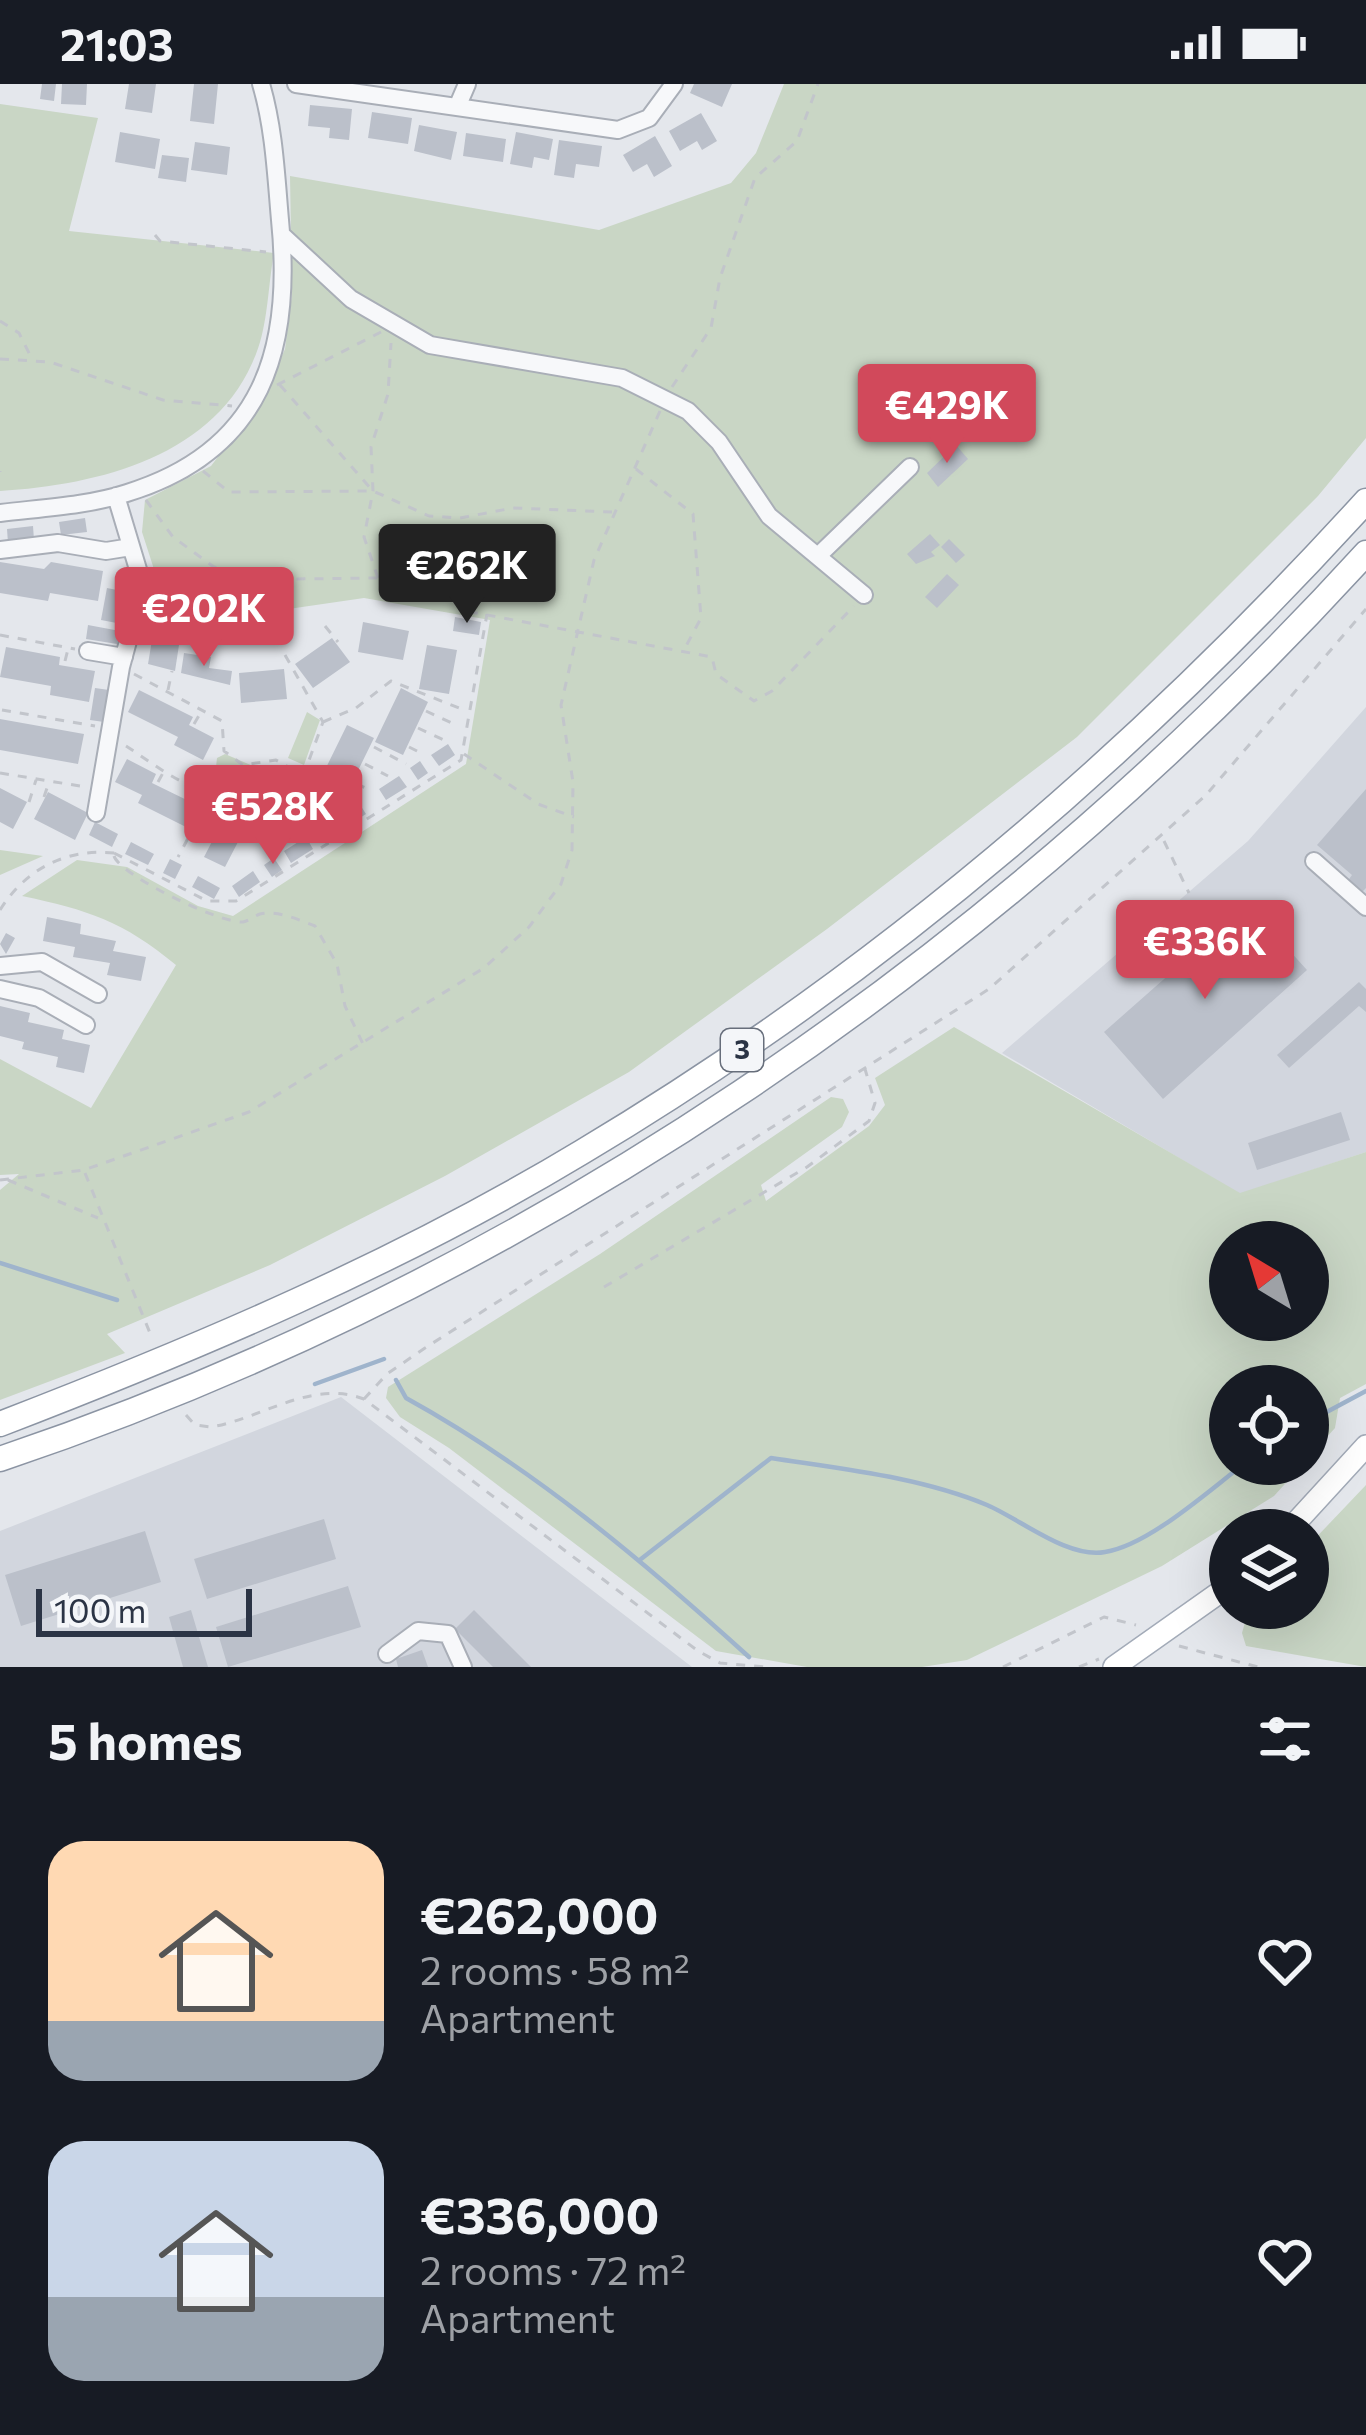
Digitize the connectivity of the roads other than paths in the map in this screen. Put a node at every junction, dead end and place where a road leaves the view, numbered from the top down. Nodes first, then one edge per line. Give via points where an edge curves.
1 (262, 84) edge
2 (297, 84) edge
3 (466, 84) edge
4 (674, 84) edge
5 (458, 105) junction
6 (282, 235) junction
7 (910, 467) dead end
8 (116, 496) junction
9 (1366, 501) edge
10 (0, 513) edge
11 (131, 547) junction
12 (0, 550) edge
13 (1366, 553) edge
14 (819, 555) junction
15 (864, 596) road end
16 (88, 651) road end
17 (123, 662) junction
18 (96, 813) dead end
19 (1314, 861) dead end
20 (1366, 907) edge
21 (0, 966) edge
22 (0, 989) edge
23 (98, 994) dead end
24 (86, 1025) dead end
25 (0, 1424) edge
26 (1366, 1446) edge
27 (0, 1459) edge
28 (1308, 1509) edge
29 (1209, 1600) edge
30 (387, 1654) dead end
31 (464, 1667) edge
32 (1114, 1667) edge

1 - 6 street
2 - 5 street
3 - 5 street
4 - 5 street via 649,118 618,130
6 - 8 street via 278,350 257,394 225,438 192,462
6 - 14 street via 351,299 430,345 622,378 702,422 769,516
7 - 14 street
8 - 10 street
8 - 11 street
9 - 25 highway, 3 via 1215,661 1065,801 962,890 727,1060 579,1154 414,1244 284,1309
11 - 12 street
11 - 17 street via 143,586
13 - 27 highway, 3 via 1201,725 1082,834 757,1084 599,1184 426,1276 270,1352
14 - 15 street
16 - 17 street
17 - 18 street
19 - 20 street
21 - 23 street via 42,962
22 - 24 street via 30,994
26 - 28 main road
29 - 32 main road
30 - 31 street via 418,1631 448,1634

